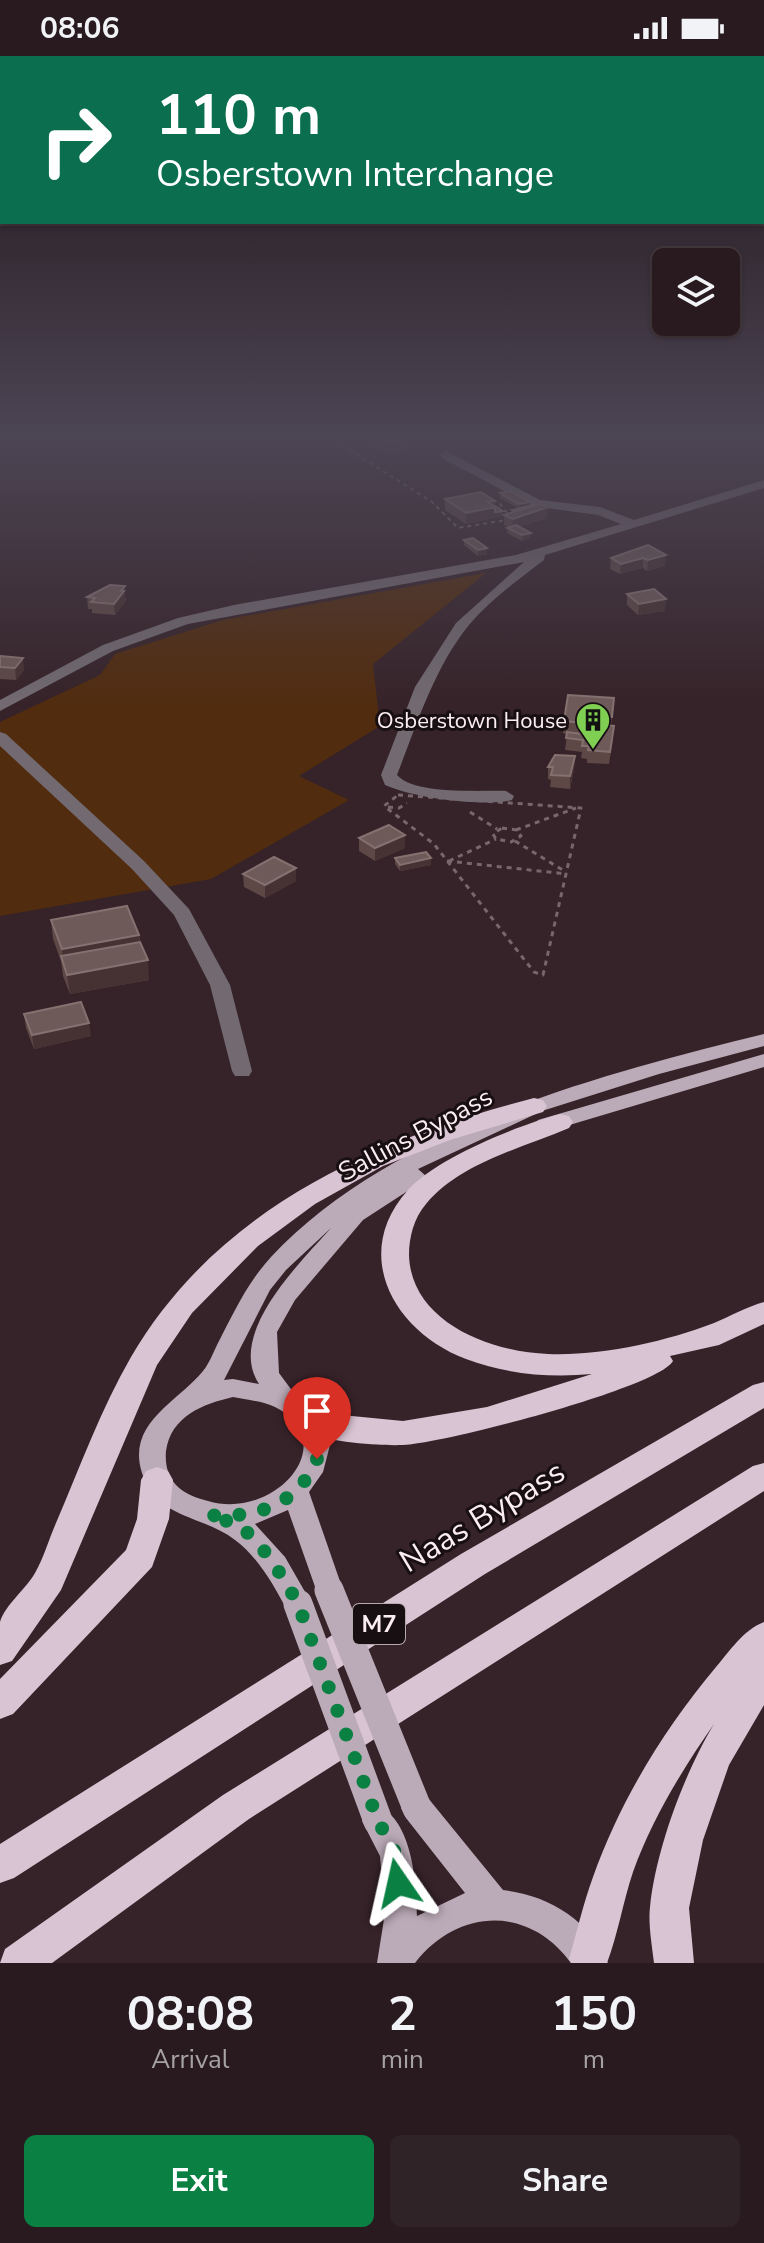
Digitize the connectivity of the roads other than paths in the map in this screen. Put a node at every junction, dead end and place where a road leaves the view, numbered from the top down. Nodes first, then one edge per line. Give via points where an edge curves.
1 (628, 526) edge
2 (541, 553) junction
3 (0, 706) edge
4 (0, 737) edge
5 (506, 796) dead end
6 (764, 1040) edge
7 (764, 1060) edge
8 (242, 1071) dead end
9 (534, 1106) junction
10 (560, 1122) junction
11 (764, 1312) edge
12 (723, 1331) junction
13 (764, 1393) edge
14 (285, 1399) junction
15 (181, 1406) junction
16 (311, 1424) junction
17 (764, 1475) edge
18 (157, 1480) junction
19 (296, 1493) junction
20 (208, 1515) junction
21 (764, 1637) edge
22 (0, 1650) edge
23 (764, 1673) edge
24 (0, 1703) edge
25 (0, 1865) edge
26 (494, 1904) junction
27 (590, 1961) edge
28 (19, 1963) edge
29 (394, 1963) edge
30 (674, 1963) edge

1 - 2 street
2 - 3 street via 183,621 108,648
2 - 5 street via 463,623 423,687 389,775 398,786 423,791
4 - 8 street via 182,913 220,985
6 - 9 main road, Sallins Bypass
7 - 10 main road, Sallins Bypass
9 - 15 main road, Sallins Bypass via 404,1167 316,1226 260,1286 213,1377
9 - 22 highway via 374,1160 305,1198 248,1239 193,1295 144,1361 49,1580
10 - 12 highway via 458,1166 428,1186 403,1215 394,1236 395,1265 405,1295 465,1347 522,1362 583,1365
10 - 14 main road, Sallins Bypass via 451,1157 355,1215 286,1295 265,1332 266,1375
11 - 12 highway
12 - 16 highway via 632,1372 488,1419 403,1433
13 - 25 highway, Naas Bypass / M7 via 473,1564
14 - 15 main road via 233,1388
14 - 16 main road
15 - 18 main road via 167,1418 152,1448
16 - 19 main road via 317,1459
17 - 28 highway via 236,1807
18 - 20 main road via 177,1502
18 - 24 highway via 153,1519 140,1557
19 - 20 main road via 256,1513
19 - 26 main road, bridge via 417,1808
20 - 29 main road, bridge via 240,1525 262,1548 298,1604 378,1821 396,1854 401,1913
21 - 27 highway via 731,1673 651,1791 616,1865
23 - 30 highway via 713,1759 684,1840 669,1908
26 - 27 main road via 547,1920 570,1936
26 - 29 main road via 435,1919 404,1946

